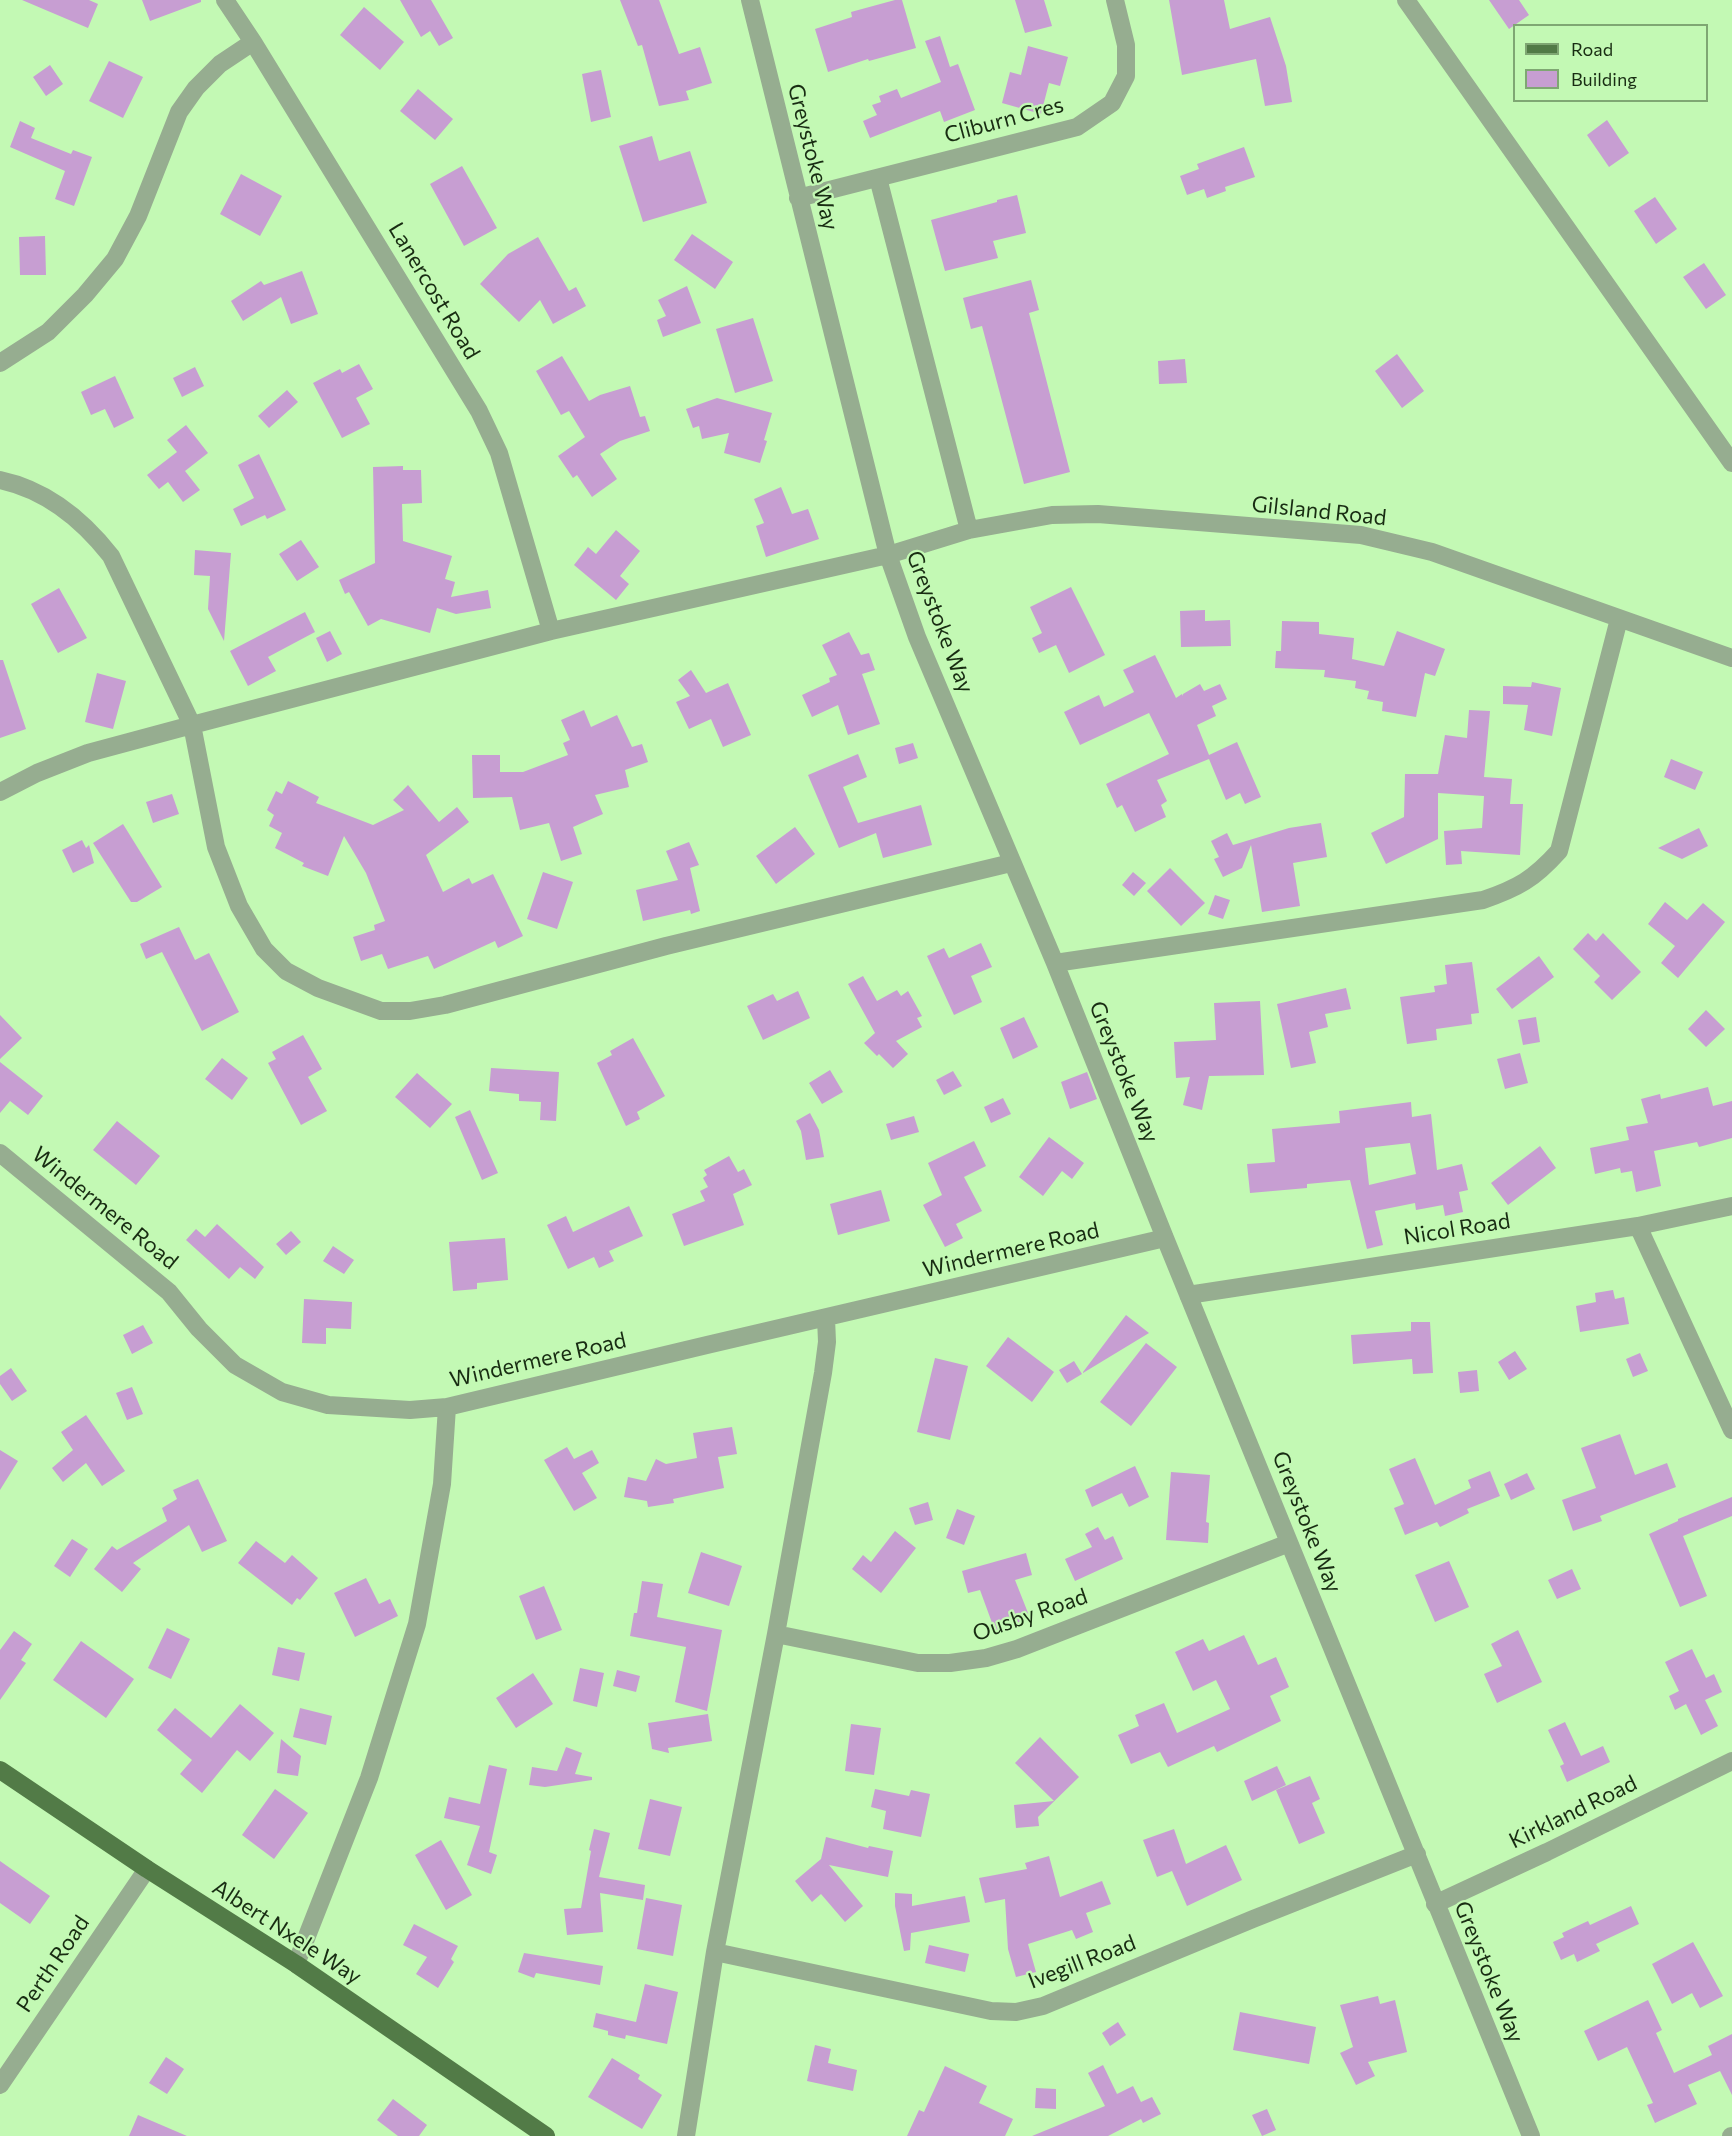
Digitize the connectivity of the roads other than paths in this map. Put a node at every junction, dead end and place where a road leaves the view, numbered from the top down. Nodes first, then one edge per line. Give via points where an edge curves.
1 (225, 0) edge
2 (750, 0) edge
3 (1115, 0) edge
4 (1406, 0) edge
5 (253, 42) junction
6 (878, 178) junction
7 (798, 198) junction
8 (0, 363) edge
9 (1732, 463) edge
10 (0, 480) edge
11 (969, 530) junction
12 (888, 555) junction
13 (1619, 619) junction
14 (551, 631) junction
15 (1732, 658) edge
16 (192, 725) junction
17 (0, 792) edge
18 (1011, 863) junction
19 (1055, 963) junction
20 (0, 1153) edge
21 (1732, 1206) edge
22 (1638, 1226) junction
23 (1164, 1238) junction
24 (1188, 1295) junction
25 (826, 1318) junction
26 (447, 1407) junction
27 (1732, 1430) edge
28 (1289, 1543) junction
29 (776, 1634) junction
30 (1732, 1761) edge
31 (0, 1770) edge
32 (1417, 1854) junction
33 (147, 1869) junction
34 (1435, 1904) junction
35 (715, 1952) junction
36 (296, 1964) junction
37 (0, 2085) edge
38 (546, 2136) edge
39 (686, 2136) edge
40 (1531, 2136) edge

1 - 5 street, Lanercost Road
2 - 7 street, Greystoke Way
3 - 6 street, Cliburn Cres via 1126,45 1126,76 1112,103 1077,127
4 - 9 street
5 - 8 street via 220,64 179,112 138,216 115,259 48,332
5 - 14 street, Lanercost Road via 479,411 499,453
6 - 7 street, Cliburn Cres
6 - 11 street
7 - 12 street, Greystoke Way
10 - 16 street via 21,484 54,501 93,534 111,556
11 - 12 street, Gilsland Road
11 - 13 street, Gilsland Road via 1052,515 1098,514 1361,535 1432,552
12 - 14 street, Gilsland Road
12 - 18 street, Greystoke Way via 917,637
13 - 15 street, Gilsland Road
13 - 19 street via 1559,851 1544,868 1514,889 1484,900
14 - 16 street, Gilsland Road
16 - 17 street, Gilsland Road via 88,753
16 - 18 street via 216,847 239,906 264,949 286,971 318,988 381,1011 446,1005 666,946
18 - 19 street, Greystoke Way
19 - 23 street, Greystoke Way
20 - 26 street, Windermere Road via 169,1292 235,1365 282,1392 328,1405 410,1410
21 - 22 street, Nicol Road
22 - 24 street, Nicol Road
22 - 27 street
23 - 24 street, Greystoke Way
23 - 25 street, Windermere Road
24 - 28 street, Greystoke Way
25 - 26 street, Windermere Road
25 - 29 street via 823,1372
26 - 36 street via 442,1484 417,1624 369,1778
28 - 29 street, Ousby Road via 986,1658 950,1664 918,1663
28 - 32 street, Greystoke Way
29 - 35 street
30 - 34 street, Kirkland Road
31 - 33 main road, Albert Nxele Way
32 - 34 street, Greystoke Way
32 - 35 street, Ivegill Road via 1043,2006 1016,2012 991,2011
33 - 36 main road, Albert Nxele Way
33 - 37 street, Perth Road
34 - 40 street, Greystoke Way
35 - 39 street
36 - 38 main road, Albert Nxele Way

